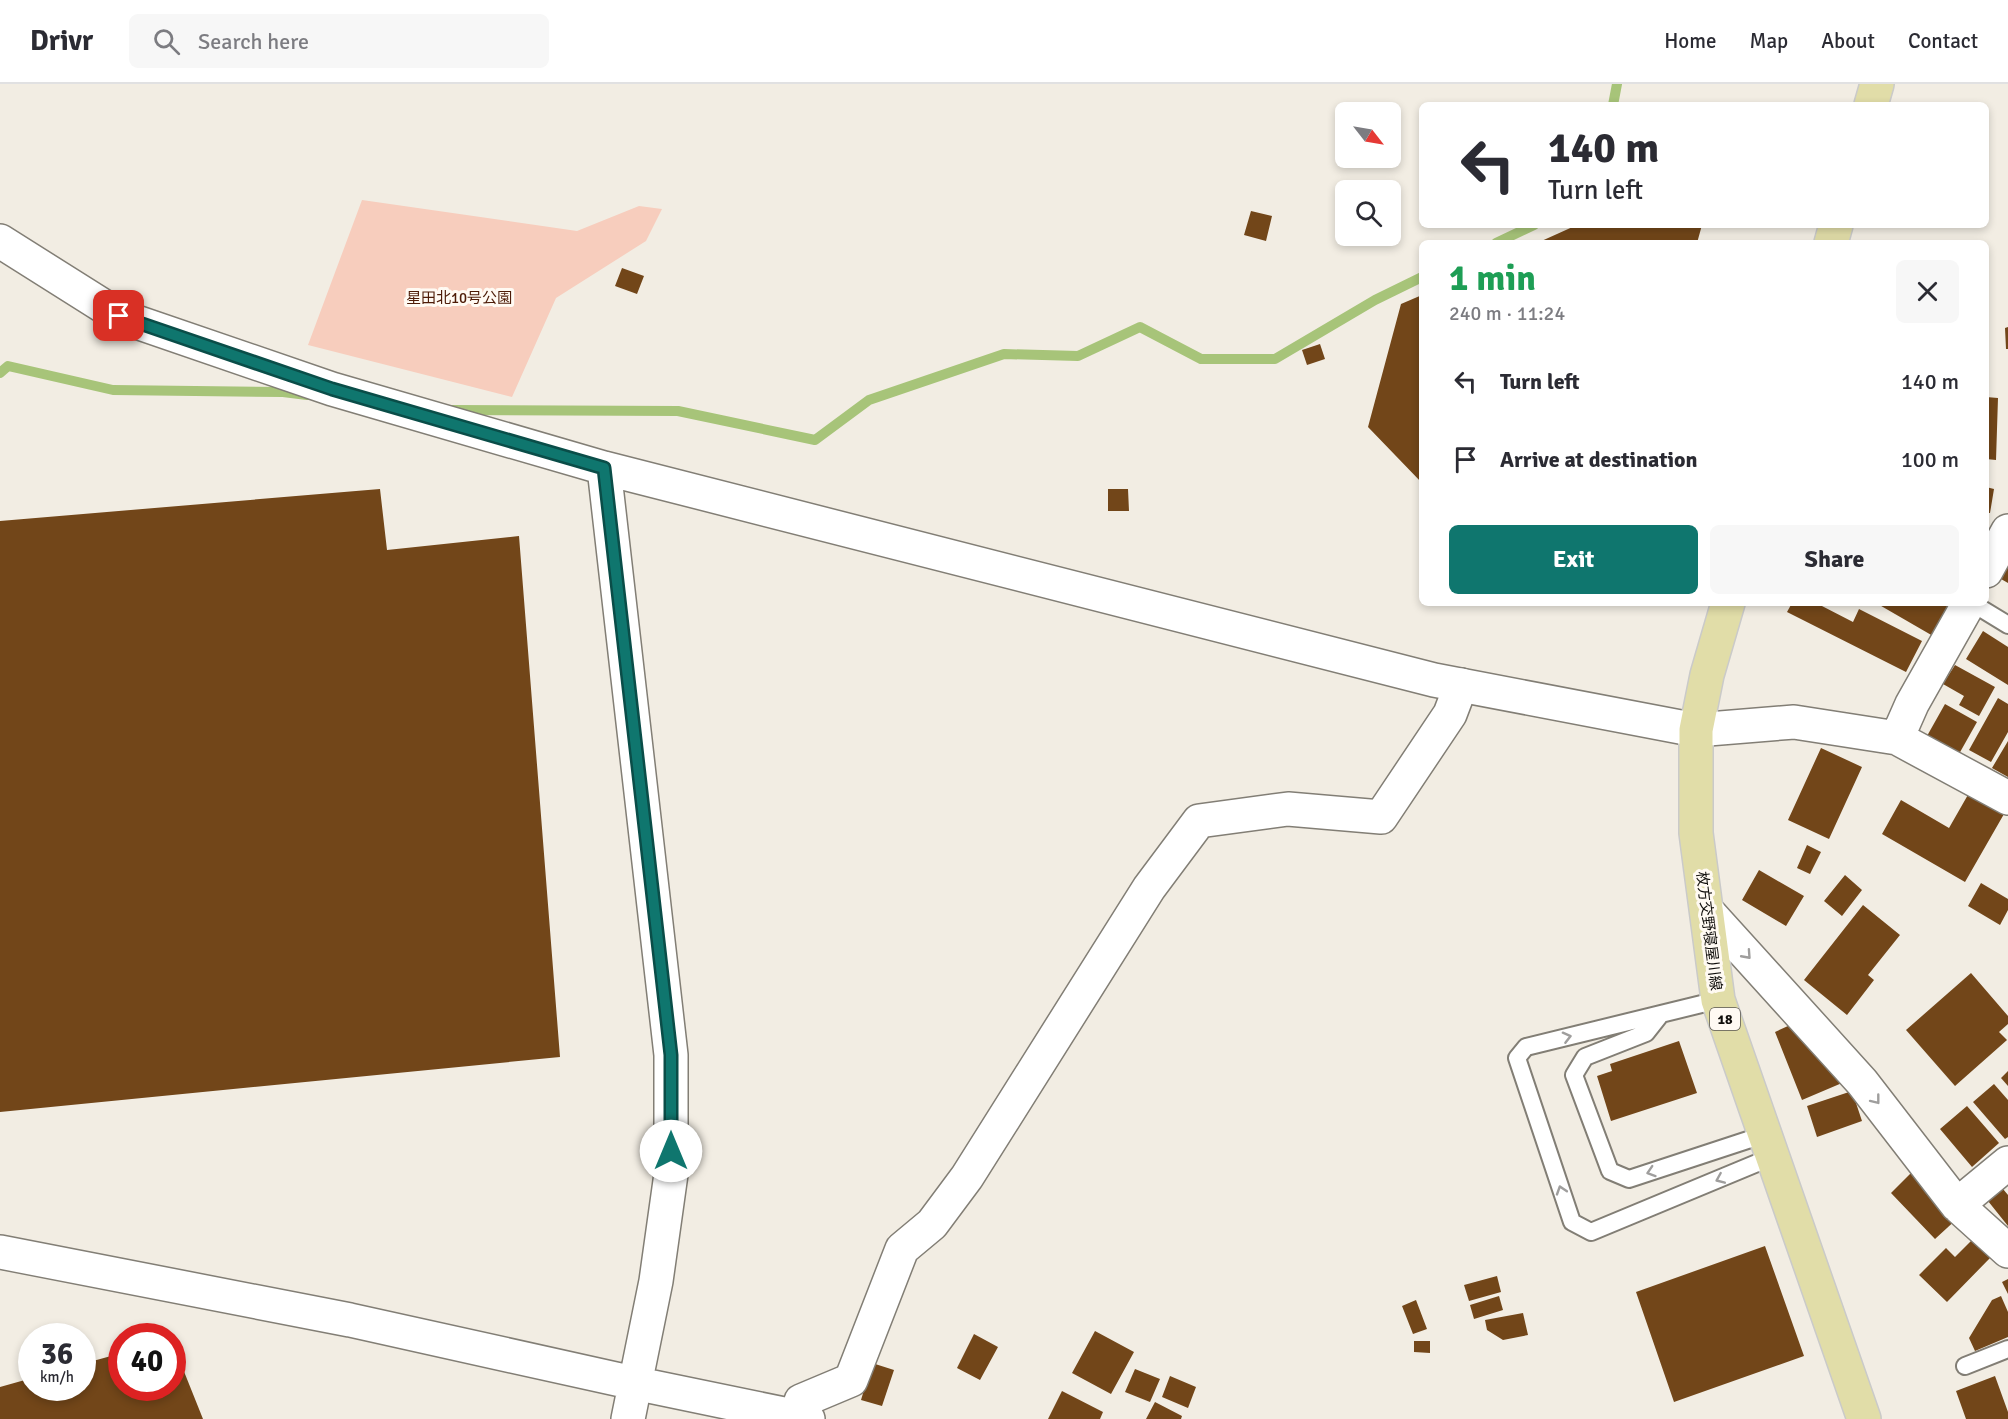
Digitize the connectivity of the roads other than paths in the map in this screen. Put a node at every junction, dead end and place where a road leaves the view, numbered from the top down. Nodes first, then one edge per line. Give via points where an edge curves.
1 (1877, 84) edge
2 (1872, 102) edge
3 (0, 241) edge
4 (604, 468) junction
5 (2008, 531) edge
6 (1989, 566) edge
7 (1727, 606) edge
8 (1968, 606) edge
9 (1975, 606) edge
10 (2008, 625) edge
11 (1461, 685) junction
12 (1696, 730) junction
13 (1897, 738) junction
14 (2008, 798) edge
15 (1708, 912) junction
16 (1718, 1000) junction
17 (1661, 1014) junction
18 (1770, 1145) junction
19 (2008, 1163) edge
20 (1958, 1205) junction
21 (2008, 1251) edge
22 (0, 1252) edge
23 (2008, 1349) edge
24 (1965, 1366) dead end
25 (634, 1383) junction
26 (803, 1418) edge
27 (628, 1419) edge
28 (1864, 1419) edge

1 - 2 main road
3 - 4 street via 119,316 332,389
4 - 11 street
4 - 25 street via 671,1055 671,1174 656,1281
5 - 6 street
7 - 12 main road, 枚方交野寝屋川線 / 18
8 - 13 street
9 - 10 lane
11 - 12 street
11 - 26 street via 1450,714 1381,817 1288,809 1199,821 1149,888 967,1177 932,1224 902,1249 851,1380 801,1401
12 - 13 street via 1794,722
12 - 15 main road, 枚方交野寝屋川線 / 18 via 1696,833
13 - 14 street
15 - 16 main road, 枚方交野寝屋川線 / 18
15 -> 20 street via 1862,1082
16 - 17 lane
16 - 18 main road, 枚方交野寝屋川線 / 18
18 -> 17 lane via 1629,1179 1610,1171 1574,1075 1585,1057 1646,1034
18 -> 17 lane via 1591,1232 1572,1222 1517,1058 1526,1047
18 - 28 main road, 枚方交野寝屋川線 / 18
19 - 20 street
20 - 21 street
22 - 25 street via 350,1320
23 - 24 lane
25 - 26 street
25 - 27 street

